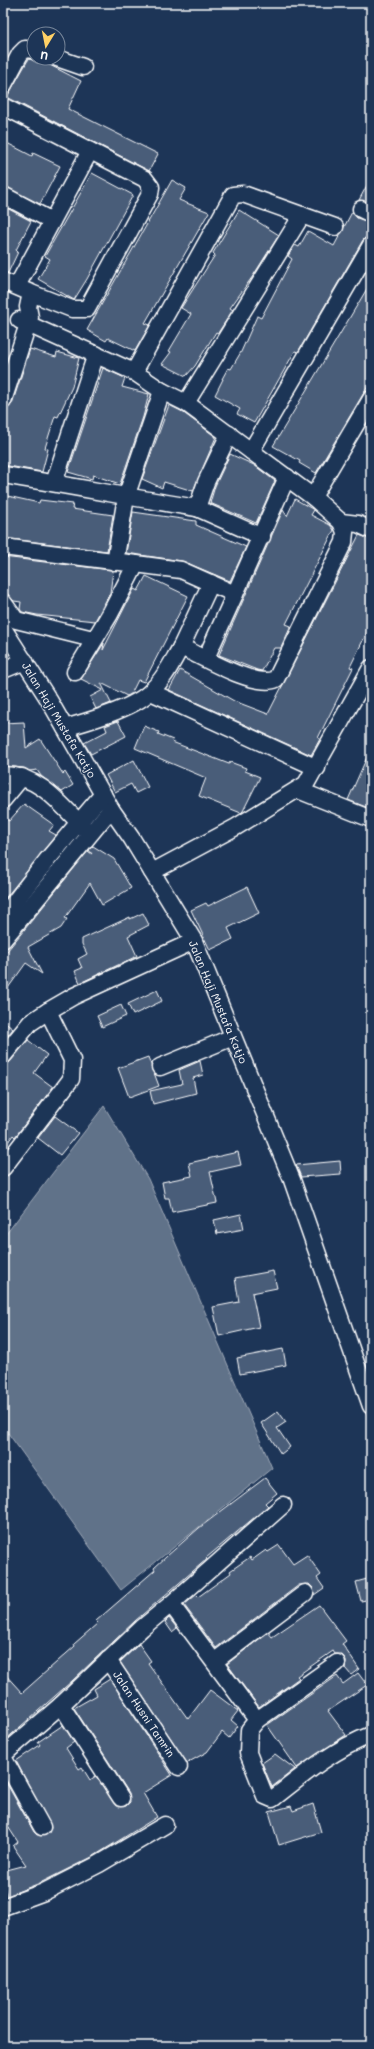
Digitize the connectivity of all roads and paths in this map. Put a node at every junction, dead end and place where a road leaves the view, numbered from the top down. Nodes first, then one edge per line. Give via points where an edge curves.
1 (26, 49) edge
2 (66, 61) edge
3 (83, 67) dead end
4 (3, 86) edge
5 (3, 106) edge
6 (90, 151) junction
7 (3, 195) edge
8 (302, 215) junction
9 (52, 221) junction
10 (335, 227) dead end
11 (371, 245) edge
12 (10, 284) edge
13 (27, 311) junction
14 (96, 354) junction
15 (3, 370) edge
16 (134, 372) junction
17 (162, 391) junction
18 (371, 399) edge
19 (3, 401) edge
20 (186, 404) junction
21 (229, 434) junction
22 (251, 451) junction
23 (3, 475) edge
24 (287, 477) junction
25 (54, 483) junction
26 (126, 497) junction
27 (313, 497) junction
28 (197, 508) junction
29 (341, 522) junction
30 (371, 530) edge
31 (262, 537) junction
32 (3, 547) edge
33 (115, 562) junction
34 (136, 564) junction
35 (211, 583) junction
36 (235, 594) junction
37 (3, 602) edge
38 (3, 628) edge
39 (93, 639) junction
40 (8, 644) edge
41 (181, 647) junction
42 (206, 658) junction
43 (25, 661) junction
44 (3, 670) edge
45 (75, 672) dead end
46 (370, 673) edge
47 (151, 692) junction
48 (65, 728) junction
49 (316, 768) junction
50 (3, 775) edge
51 (22, 777) junction
52 (298, 790) junction
53 (103, 794) junction
54 (3, 800) edge
55 (111, 809) junction
56 (371, 819) edge
57 (78, 823) junction
58 (90, 834) junction
59 (152, 872) junction
60 (3, 917) edge
61 (3, 940) edge
62 (194, 941) junction
63 (48, 1011) junction
64 (233, 1037) junction
65 (3, 1056) edge
66 (160, 1067) dead end
67 (3, 1168) edge
68 (371, 1406) edge
69 (283, 1505) dead end
70 (305, 1593) dead end
71 (171, 1604) junction
72 (108, 1660) junction
73 (215, 1661) junction
74 (337, 1663) dead end
75 (61, 1705) junction
76 (257, 1720) junction
77 (371, 1734) edge
78 (3, 1756) edge
79 (179, 1767) dead end
80 (122, 1798) dead end
81 (165, 1825) dead end
82 (42, 1827) dead end
83 (3, 1907) edge

1 - 4 street via 20,54
2 - 3 street
5 - 6 street
6 - 9 street
6 - 13 street via 145,179 150,184 150,194 87,309
7 - 9 street
8 - 10 street
8 - 16 street via 243,194 231,197
8 - 20 street
9 - 12 street
11 - 22 street
12 - 13 street
13 - 14 street
13 - 15 street
13 - 19 street
14 - 16 street
14 - 25 street
16 - 17 street
17 - 20 street
17 - 26 street
18 - 27 street
20 - 21 street
21 - 22 street
21 - 28 street via 206,482
22 - 24 street
23 - 25 street
24 - 27 street
24 - 31 street
25 - 26 street
26 - 28 street
26 - 33 street
27 - 29 street
28 - 31 street
29 - 30 street via 358,524
29 - 42 street via 345,532 344,542 276,679 256,680
31 - 36 street
32 - 33 street
33 - 34 street
34 - 35 street via 181,570
34 - 39 street via 110,614
35 - 36 street
35 - 41 street
36 - 42 street
37 - 39 street via 16,620
38 - 40 street, Jalan Haji Mustafa Katjo
39 - 45 street
40 - 43 street, Jalan Haji Mustafa Katjo
41 - 42 street
41 - 47 street
43 - 44 street
43 - 48 street, Jalan Haji Mustafa Katjo
46 - 49 street
47 - 48 street via 110,714
47 - 49 street
48 - 53 street, Jalan Haji Mustafa Katjo
49 - 52 street via 310,780
50 - 51 street
51 - 54 street
51 - 57 street via 34,781 43,788
52 - 56 street
52 - 59 street
53 - 55 street, Jalan Haji Mustafa Katjo
53 - 57 street
55 - 58 street
55 - 59 street, Jalan Haji Mustafa Katjo
57 - 58 street
57 - 60 street
58 - 61 street
59 - 62 street, Jalan Haji Mustafa Katjo
62 - 63 street via 74,996
62 - 64 street, Jalan Haji Mustafa Katjo
63 - 65 street via 30,1023
63 - 67 street via 72,1060 71,1079
64 - 66 street
64 - 68 street, Jalan Haji Mustafa Katjo via 306,1216
69 - 71 street
70 - 73 street
71 - 72 street
71 - 73 street
72 - 75 street
72 - 79 street, Jalan Husni Tamrin
73 - 76 street
74 - 76 street
75 - 78 street
75 - 80 street
76 - 77 street via 249,1730 248,1753 263,1793 272,1799 303,1774
78 - 82 street
81 - 83 street via 44,1892

